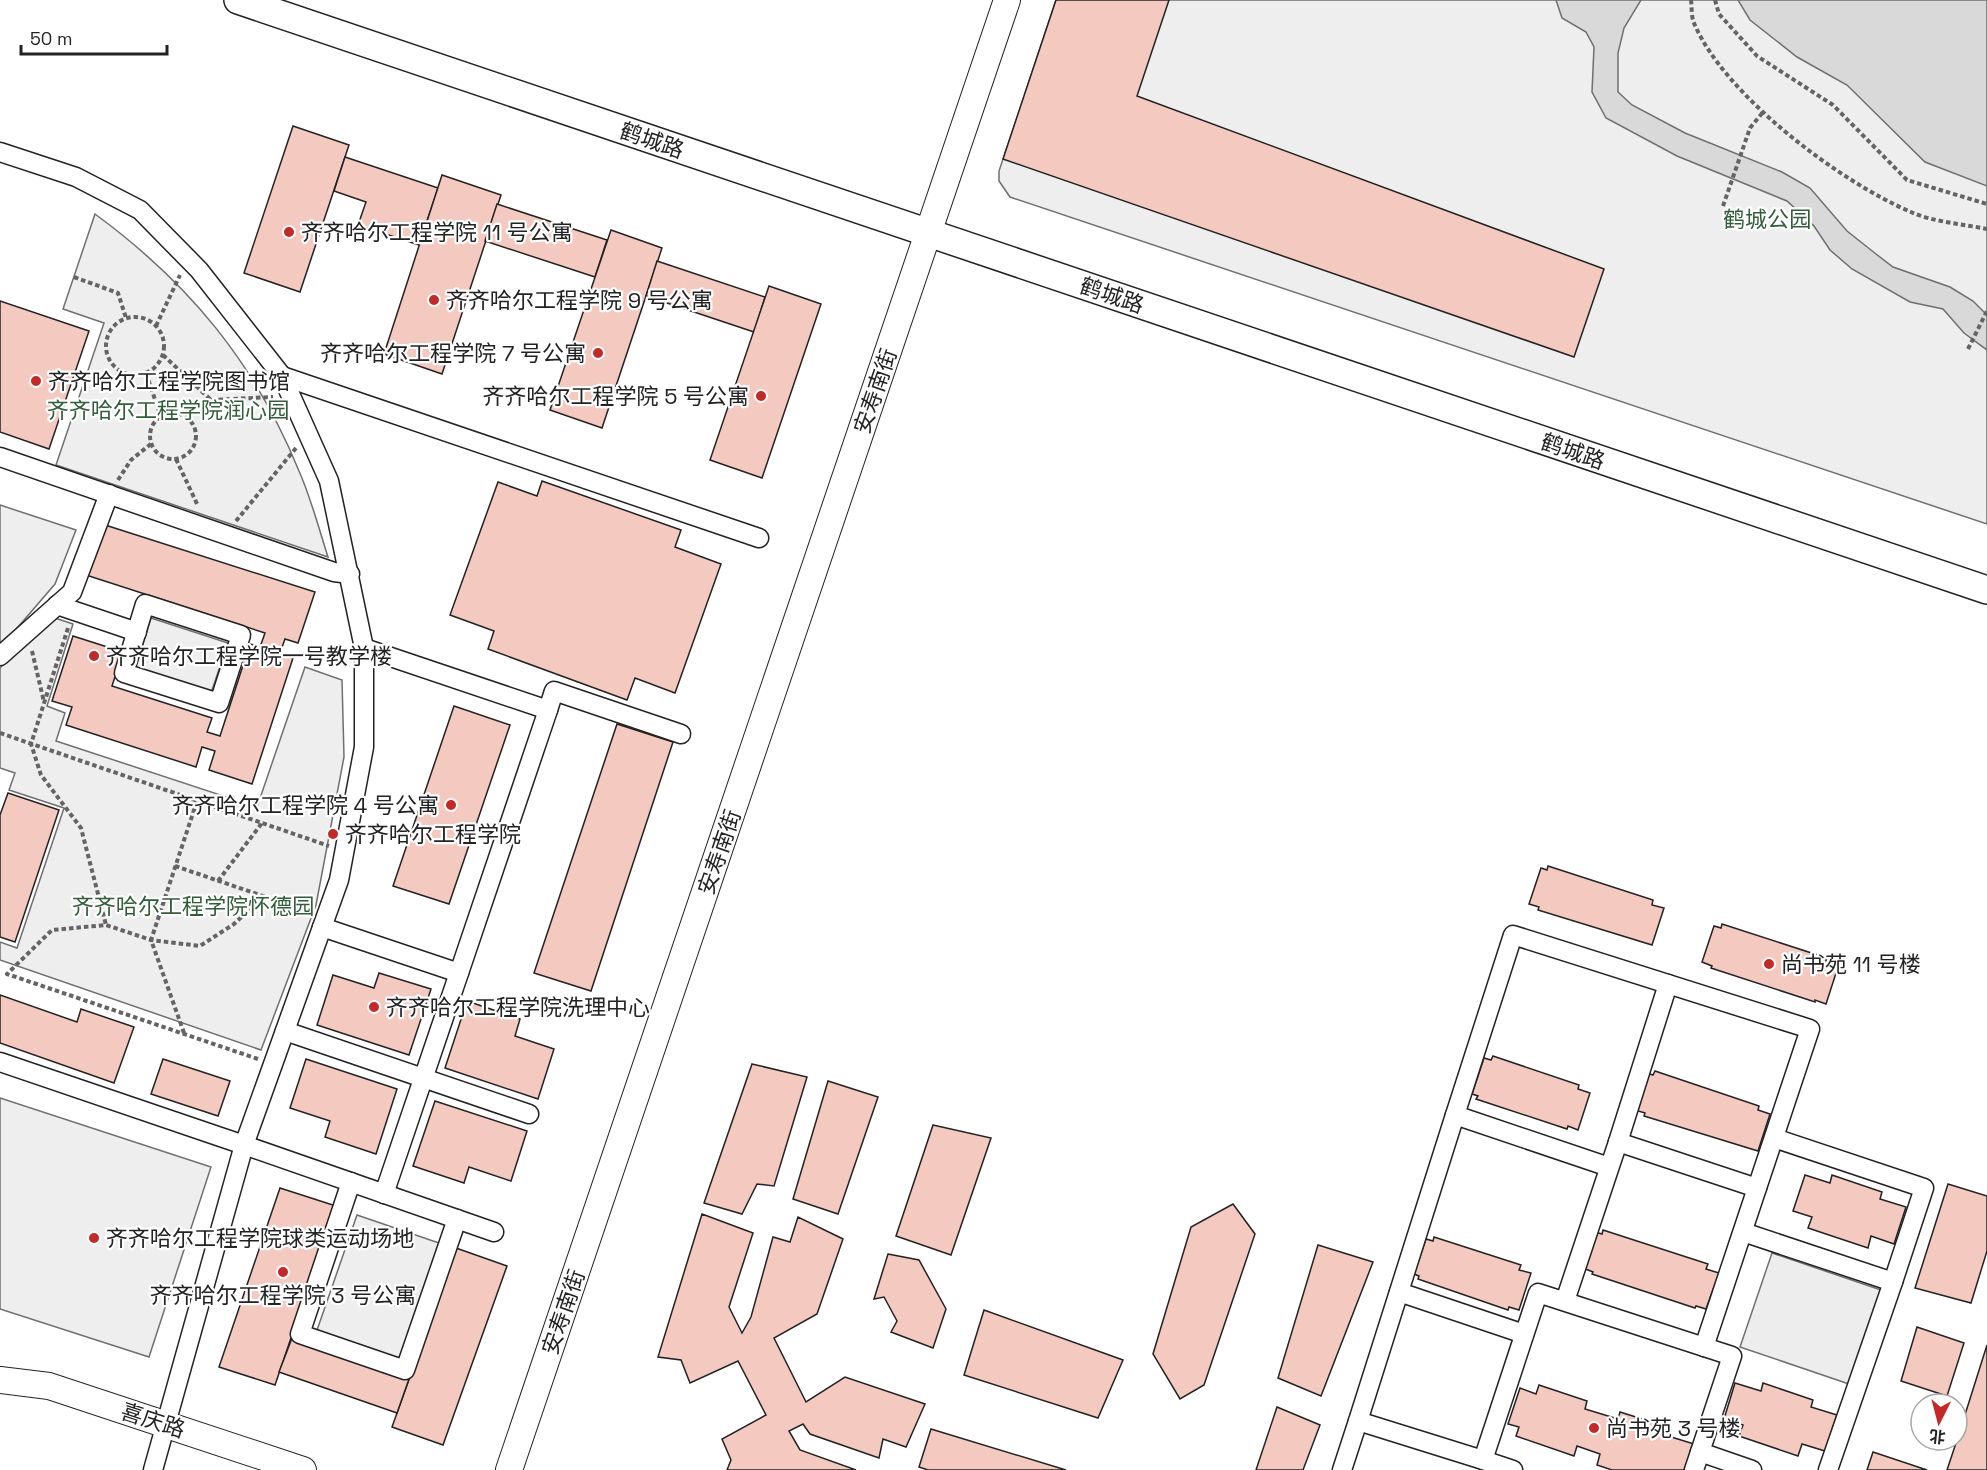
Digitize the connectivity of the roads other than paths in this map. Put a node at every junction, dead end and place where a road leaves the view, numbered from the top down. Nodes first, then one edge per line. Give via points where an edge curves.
1 (237, 0) edge
2 (1007, 0) edge
3 (0, 152) edge
4 (928, 233) junction
5 (282, 376) junction
6 (0, 457) edge
7 (109, 494) junction
8 (759, 538) dead end
9 (350, 574) junction
10 (1987, 590) edge
11 (65, 608) junction
12 (136, 632) junction
13 (364, 648) junction
14 (0, 656) edge
15 (548, 710) junction
16 (681, 734) dead end
17 (324, 922) junction
18 (459, 973) junction
19 (1668, 984) junction
20 (285, 1031) junction
21 (0, 1062) edge
22 (423, 1078) junction
23 (530, 1114) dead end
24 (1455, 1114) junction
25 (1774, 1138) junction
26 (1618, 1142) junction
27 (244, 1145) junction
28 (1610, 1167) junction
29 (351, 1182) junction
30 (1757, 1188) junction
31 (384, 1194) junction
32 (457, 1219) junction
33 (494, 1232) dead end
34 (1743, 1232) junction
35 (1893, 1281) junction
36 (1399, 1292) junction
37 (1564, 1301) junction
38 (1524, 1334) junction
39 (1704, 1347) junction
40 (0, 1380) edge
41 (1358, 1420) junction
42 (167, 1425) junction
43 (1700, 1452) junction
44 (1497, 1466) edge
45 (153, 1470) edge
46 (303, 1470) edge
47 (509, 1470) edge
48 (1341, 1470) edge
49 (1694, 1470) edge
50 (1752, 1470) edge
51 (1828, 1470) edge

1 - 4 main road, 鹤城路
2 - 4 street, 安寿南街
3 - 5 street via 76,177 141,210 188,259
4 - 10 main road, 鹤城路
4 - 47 street, 安寿南街
5 - 8 street
5 - 9 street via 330,481
6 - 7 street
7 - 9 street via 334,572
7 - 11 street
9 - 13 street
11 - 12 street
11 - 14 street
12 - 12 street via 145,604 241,635 219,703 124,673
13 - 15 street
13 - 17 street via 364,747 339,880
15 - 16 street via 554,691
15 - 18 street
17 - 18 street
17 - 20 street
18 - 22 street
19 - 24 street via 1513,934
19 - 25 street via 1810,1029
19 - 26 street
20 - 22 street
20 - 27 street
21 - 27 street
22 - 23 street
22 - 31 street
24 - 28 street
24 - 36 street
25 - 30 street
25 - 35 street via 1924,1188
26 - 28 street
26 - 30 street
27 - 29 street
27 - 42 street
28 - 37 street
29 - 31 street
29 - 32 street via 300,1334 405,1370
30 - 34 street
31 - 32 street
32 - 33 street
34 - 35 street
34 - 39 street
35 - 51 street
36 - 38 street
36 - 41 street
37 - 38 street via 1538,1293
37 - 39 street
38 - 44 street
39 - 43 street via 1732,1356
40 - 42 street, 喜庆路 via 50,1386
41 - 44 street
41 - 48 street
42 - 45 street
42 - 46 street, 喜庆路
43 - 49 street
43 - 50 street

